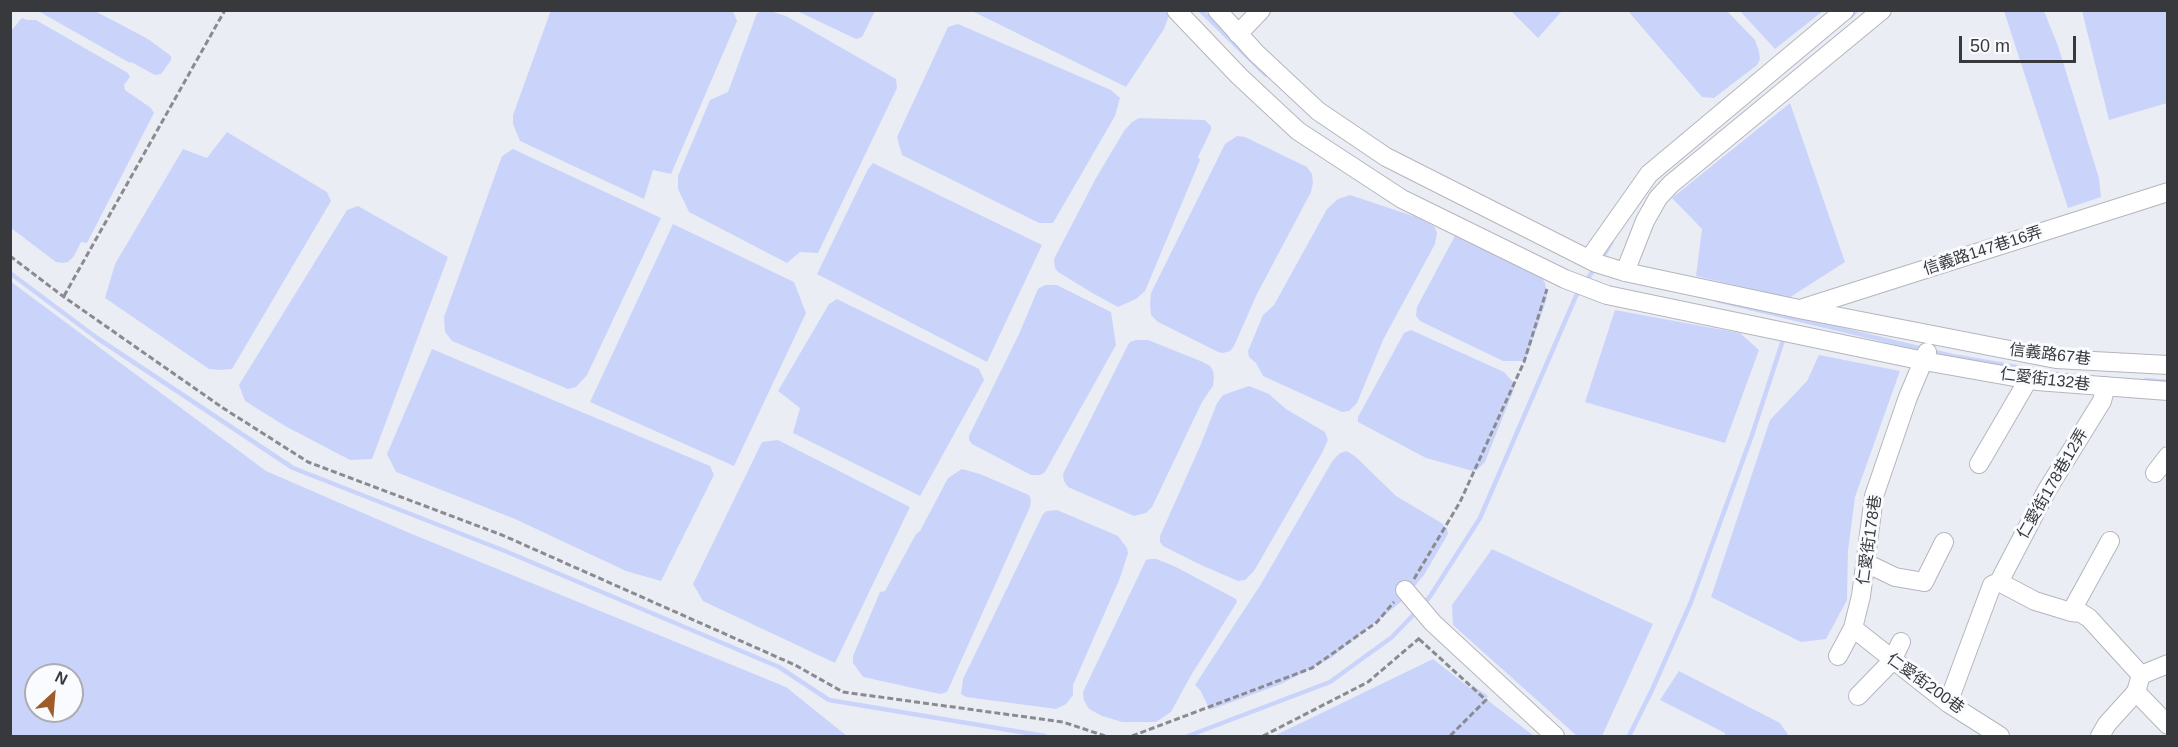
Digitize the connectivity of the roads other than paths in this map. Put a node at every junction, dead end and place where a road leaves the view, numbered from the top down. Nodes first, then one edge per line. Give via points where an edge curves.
1 (1176, 10) edge
2 (1217, 10) edge
3 (1261, 10) edge
4 (1845, 10) edge
5 (1882, 10) edge
6 (1238, 34) junction
7 (2168, 192) edge
8 (1593, 261) junction
9 (1620, 271) junction
10 (1799, 309) junction
11 (1929, 349) junction
12 (2168, 366) edge
13 (2028, 380) junction
14 (2106, 386) junction
15 (2168, 391) edge
16 (2168, 456) edge
17 (1979, 464) dead end
18 (2155, 473) dead end
19 (2110, 541) dead end
20 (1944, 542) dead end
21 (1866, 563) junction
22 (2000, 582) junction
23 (1417, 605) road end
24 (2071, 612) junction
25 (1853, 628) junction
26 (1901, 642) dead end
27 (1838, 656) dead end
28 (1892, 660) junction
29 (2168, 664) edge
30 (2139, 684) junction
31 (1858, 696) dead end
32 (1948, 703) junction
33 (2168, 725) edge
34 (1555, 736) edge
35 (2000, 736) edge
36 (2100, 736) edge

1 - 11 street via 1298,131 1402,199 1558,276 1607,295
2 - 6 street
3 - 6 street
4 - 8 street via 1648,174
5 - 9 street via 1658,198
6 - 8 street via 1318,111 1386,157
7 - 10 street, 信義路147巷16弄
8 - 9 street
9 - 10 street
10 - 11 street
11 - 12 street, 信義路67巷
11 - 13 street, 仁愛街132巷
11 - 21 street, 仁愛街178巷 via 1874,496
13 - 14 street, 仁愛街132巷
13 - 17 street
14 - 15 street, 仁愛街132巷
14 - 22 street, 仁愛街178巷12弄 via 2102,401 2047,490
16 - 18 street
19 - 24 street
20 - 21 street via 1924,582 1894,578
21 - 25 street, 仁愛街178巷
22 - 24 street via 2035,601
22 - 32 street via 1992,585
23 - 34 street
24 - 30 street via 2089,618
25 - 27 street, 仁愛街178巷
25 - 28 street, 仁愛街200巷
26 - 28 street
28 - 31 street
28 - 32 street, 仁愛街200巷
29 - 30 street
30 - 33 street
30 - 36 street
32 - 35 street, 仁愛街200巷

